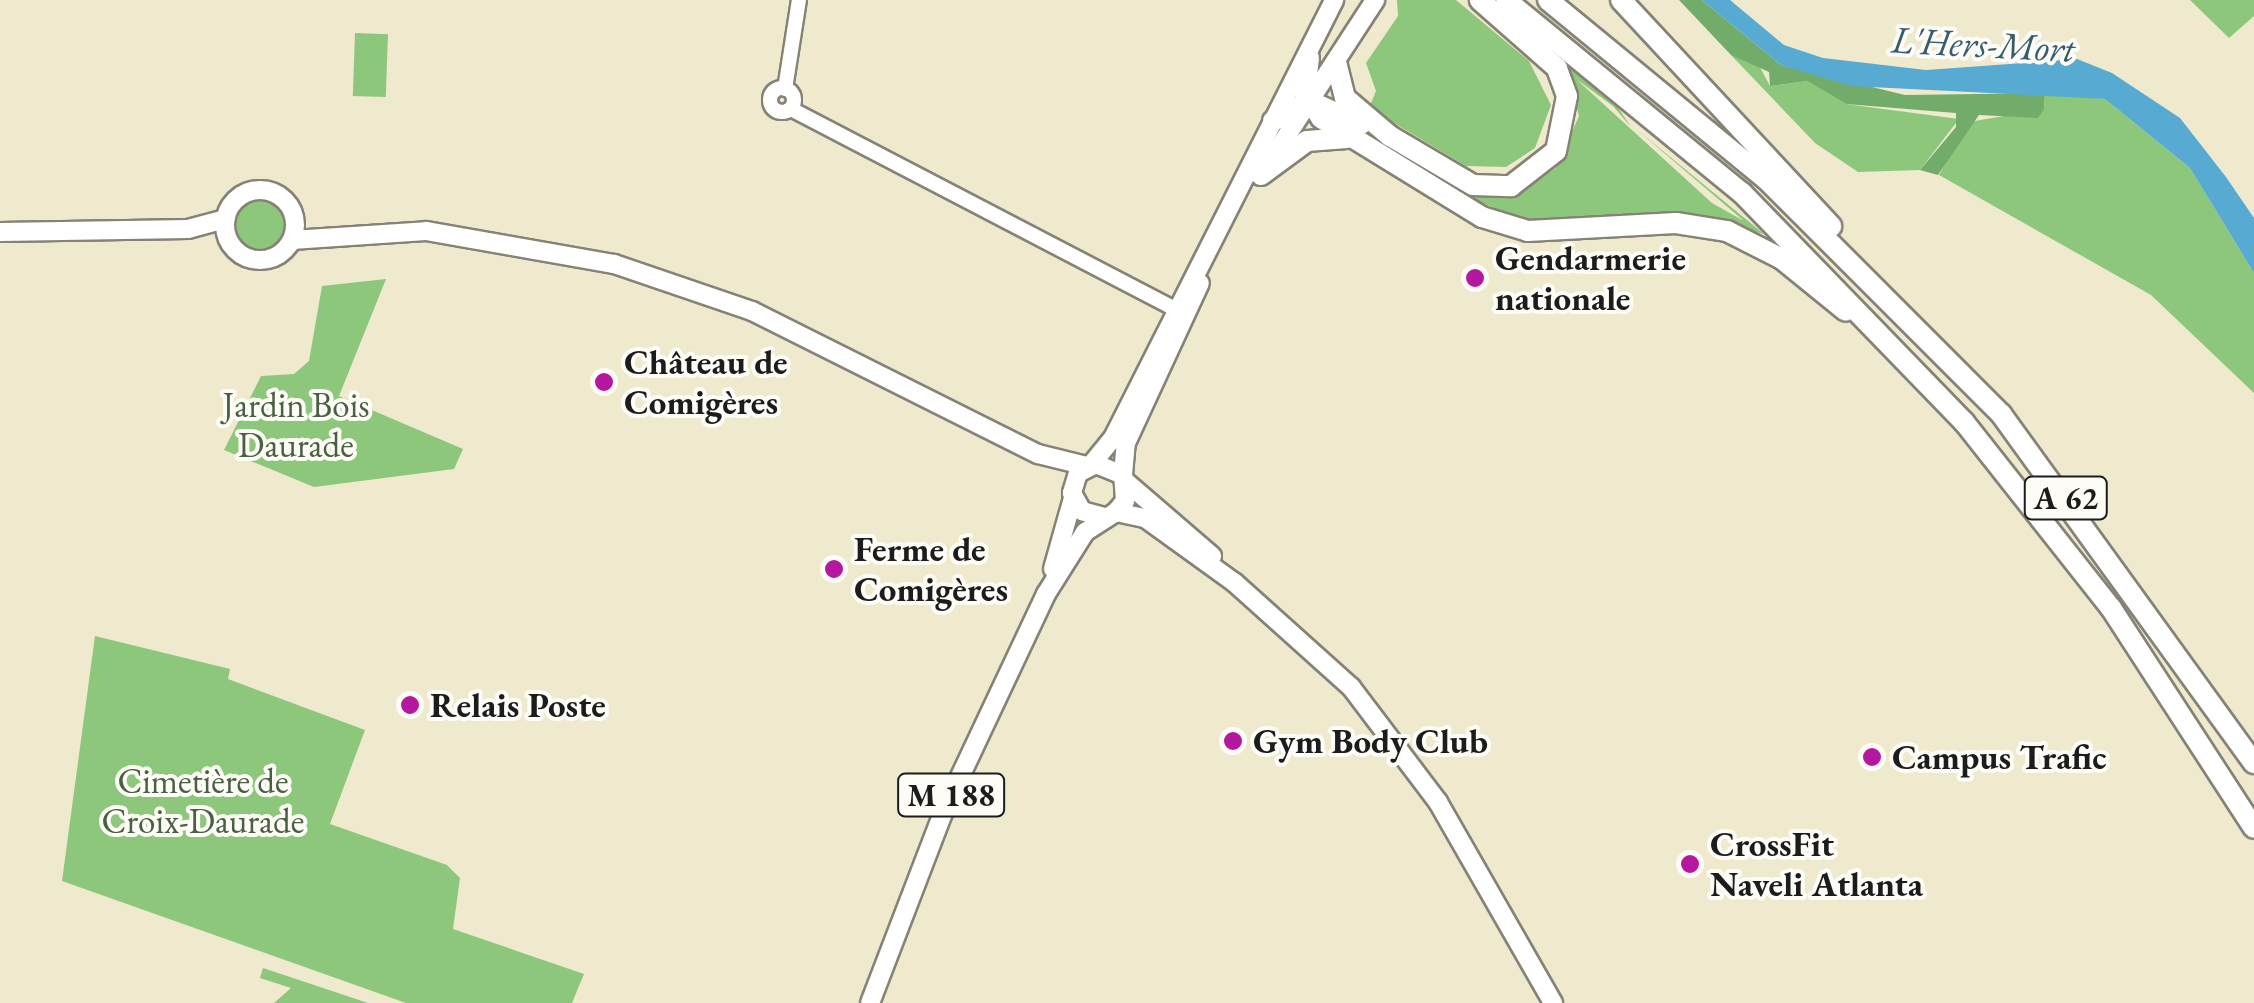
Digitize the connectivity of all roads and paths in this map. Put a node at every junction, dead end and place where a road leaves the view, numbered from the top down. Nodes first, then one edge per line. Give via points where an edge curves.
1 (799, 0) edge
2 (1334, 0) edge
3 (1375, 0) edge
4 (1480, 0) edge
5 (1506, 0) edge
6 (1548, 0) edge
7 (1621, 0) edge
8 (1309, 58) junction
9 (1336, 62) junction
10 (1309, 102) junction
11 (1273, 121) junction
12 (1390, 136) junction
13 (1355, 140) junction
14 (1261, 174) junction
15 (1228, 217) junction
16 (295, 218) junction
17 (226, 219) junction
18 (188, 230) junction
19 (341, 230) junction
20 (0, 232) edge
21 (292, 240) junction
22 (230, 243) junction
23 (1209, 254) junction
24 (1848, 258) junction
25 (1175, 309) junction
26 (1924, 379) junction
27 (1038, 454) junction
28 (1089, 466) junction
29 (1124, 478) junction
30 (1073, 496) junction
31 (1110, 515) junction
32 (1235, 583) junction
33 (1046, 594) junction
34 (2254, 763) edge
35 (2254, 828) edge
36 (870, 1003) edge
37 (1553, 1003) edge

1 - 25 street via 785,89 770,102
2 - 8 main road
3 - 9 main road
4 - 12 highway via 1564,80 1569,115 1556,151 1528,179 1494,188
5 - 26 highway, A 62 via 1742,193
6 - 24 highway, A 62 via 1670,95
7 - 24 highway via 1826,217
8 - 10 highway
8 - 11 main road
9 - 10 main road
9 - 12 highway via 1345,98
10 - 11 highway via 1286,106
10 - 12 highway
10 - 13 highway
10 - 14 main road
11 - 15 main road
13 - 14 highway via 1312,140
13 - 26 highway via 1504,226 1552,232 1676,222 1752,240
14 - 15 main road
15 - 23 main road
16 - 17 main road via 283,199 260,190 238,199
16 - 19 main road
16 - 21 main road
17 - 18 main road
17 - 22 main road
18 - 20 main road
18 - 22 main road
19 - 21 main road
19 - 27 main road via 489,238 646,273 793,329
21 - 22 main road via 260,260
23 - 25 main road
23 - 29 main road via 1126,443
24 - 34 highway, A 62 via 2001,414
25 - 28 main road
26 - 35 highway, A 62 via 2111,608
27 - 28 main road
27 - 30 main road
28 - 29 main road
28 - 30 main road
29 - 31 main road
29 - 32 main road
30 - 31 main road
30 - 33 main road, M 188
31 - 32 main road via 1145,518
31 - 33 main road, M 188
32 - 37 main road via 1331,666 1408,758
33 - 36 main road, M 188 via 942,816

